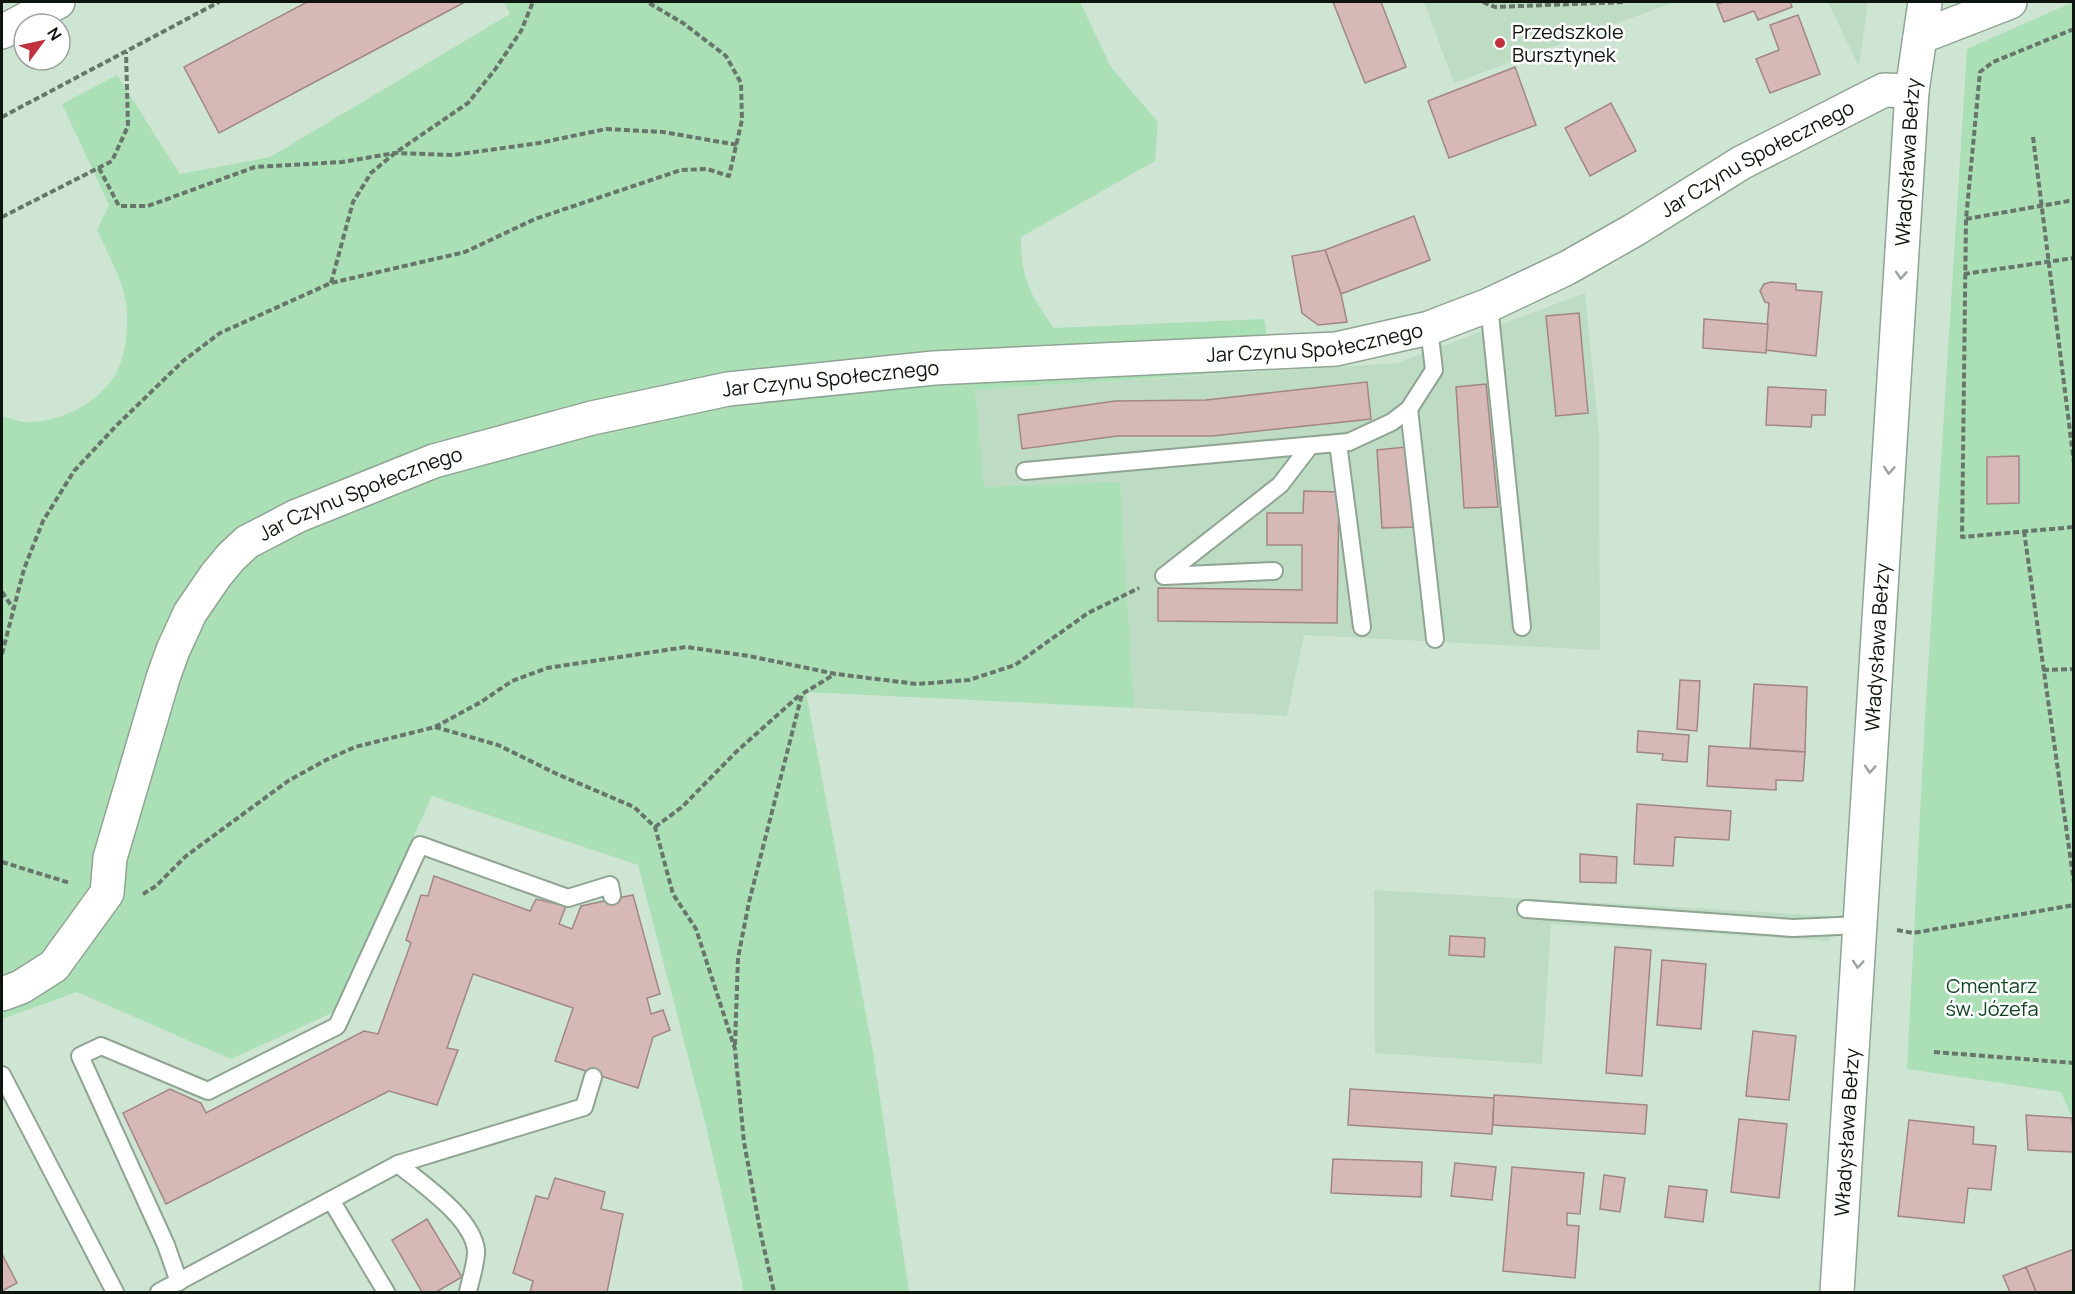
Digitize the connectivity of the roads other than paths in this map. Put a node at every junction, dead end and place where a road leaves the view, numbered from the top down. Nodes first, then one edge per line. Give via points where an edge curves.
1 (58, 2) edge
2 (1925, 2) edge
3 (2010, 2) edge
4 (2, 32) edge
5 (1920, 37) junction
6 (1912, 91) junction
7 (1489, 305) junction
8 (1429, 328) junction
9 (1409, 409) junction
10 (1338, 443) junction
11 (1310, 446) junction
12 (1025, 471) dead end
13 (1274, 571) dead end
14 (1362, 627) dead end
15 (1522, 627) dead end
16 (1435, 639) dead end
17 (612, 896) dead end
18 (1526, 909) dead end
19 (1861, 925) junction
20 (2, 994) edge
21 (2, 1075) edge
22 (592, 1077) dead end
23 (398, 1164) junction
24 (331, 1200) junction
25 (179, 1282) junction
26 (115, 1293) edge
27 (159, 1293) edge
28 (386, 1293) edge
29 (468, 1293) edge
30 (1837, 1293) edge

1 - 4 street
2 - 5 street, Władysława Bełzy
3 - 5 street
5 - 6 street, Władysława Bełzy
6 - 7 street, Jar Czynu Społecznego via 1884,90 1874,95 1741,163 1567,268
6 -> 19 street, Władysława Bełzy
7 - 8 street, Jar Czynu Społecznego
7 - 15 lane
8 - 9 lane via 1434,370
8 - 20 street, Jar Czynu Społecznego via 1336,349 934,368 728,389 592,418 434,461 297,516 247,542 216,575 190,613 163,678 110,858 107,893 54,966
9 - 10 lane via 1392,422 1349,442
9 - 16 lane
10 - 11 lane
10 - 14 lane
11 - 12 lane
11 - 13 lane via 1280,485 1164,576
17 - 25 lane via 610,885 568,898 420,845 337,1026 208,1091 101,1046 80,1056
18 - 19 lane via 1792,928
19 -> 30 street, Władysława Bełzy
21 - 26 lane
22 - 23 lane via 584,1107
23 - 24 lane
23 - 29 lane via 455,1213 468,1231 476,1251
24 - 25 lane
24 - 28 lane
25 - 27 lane

